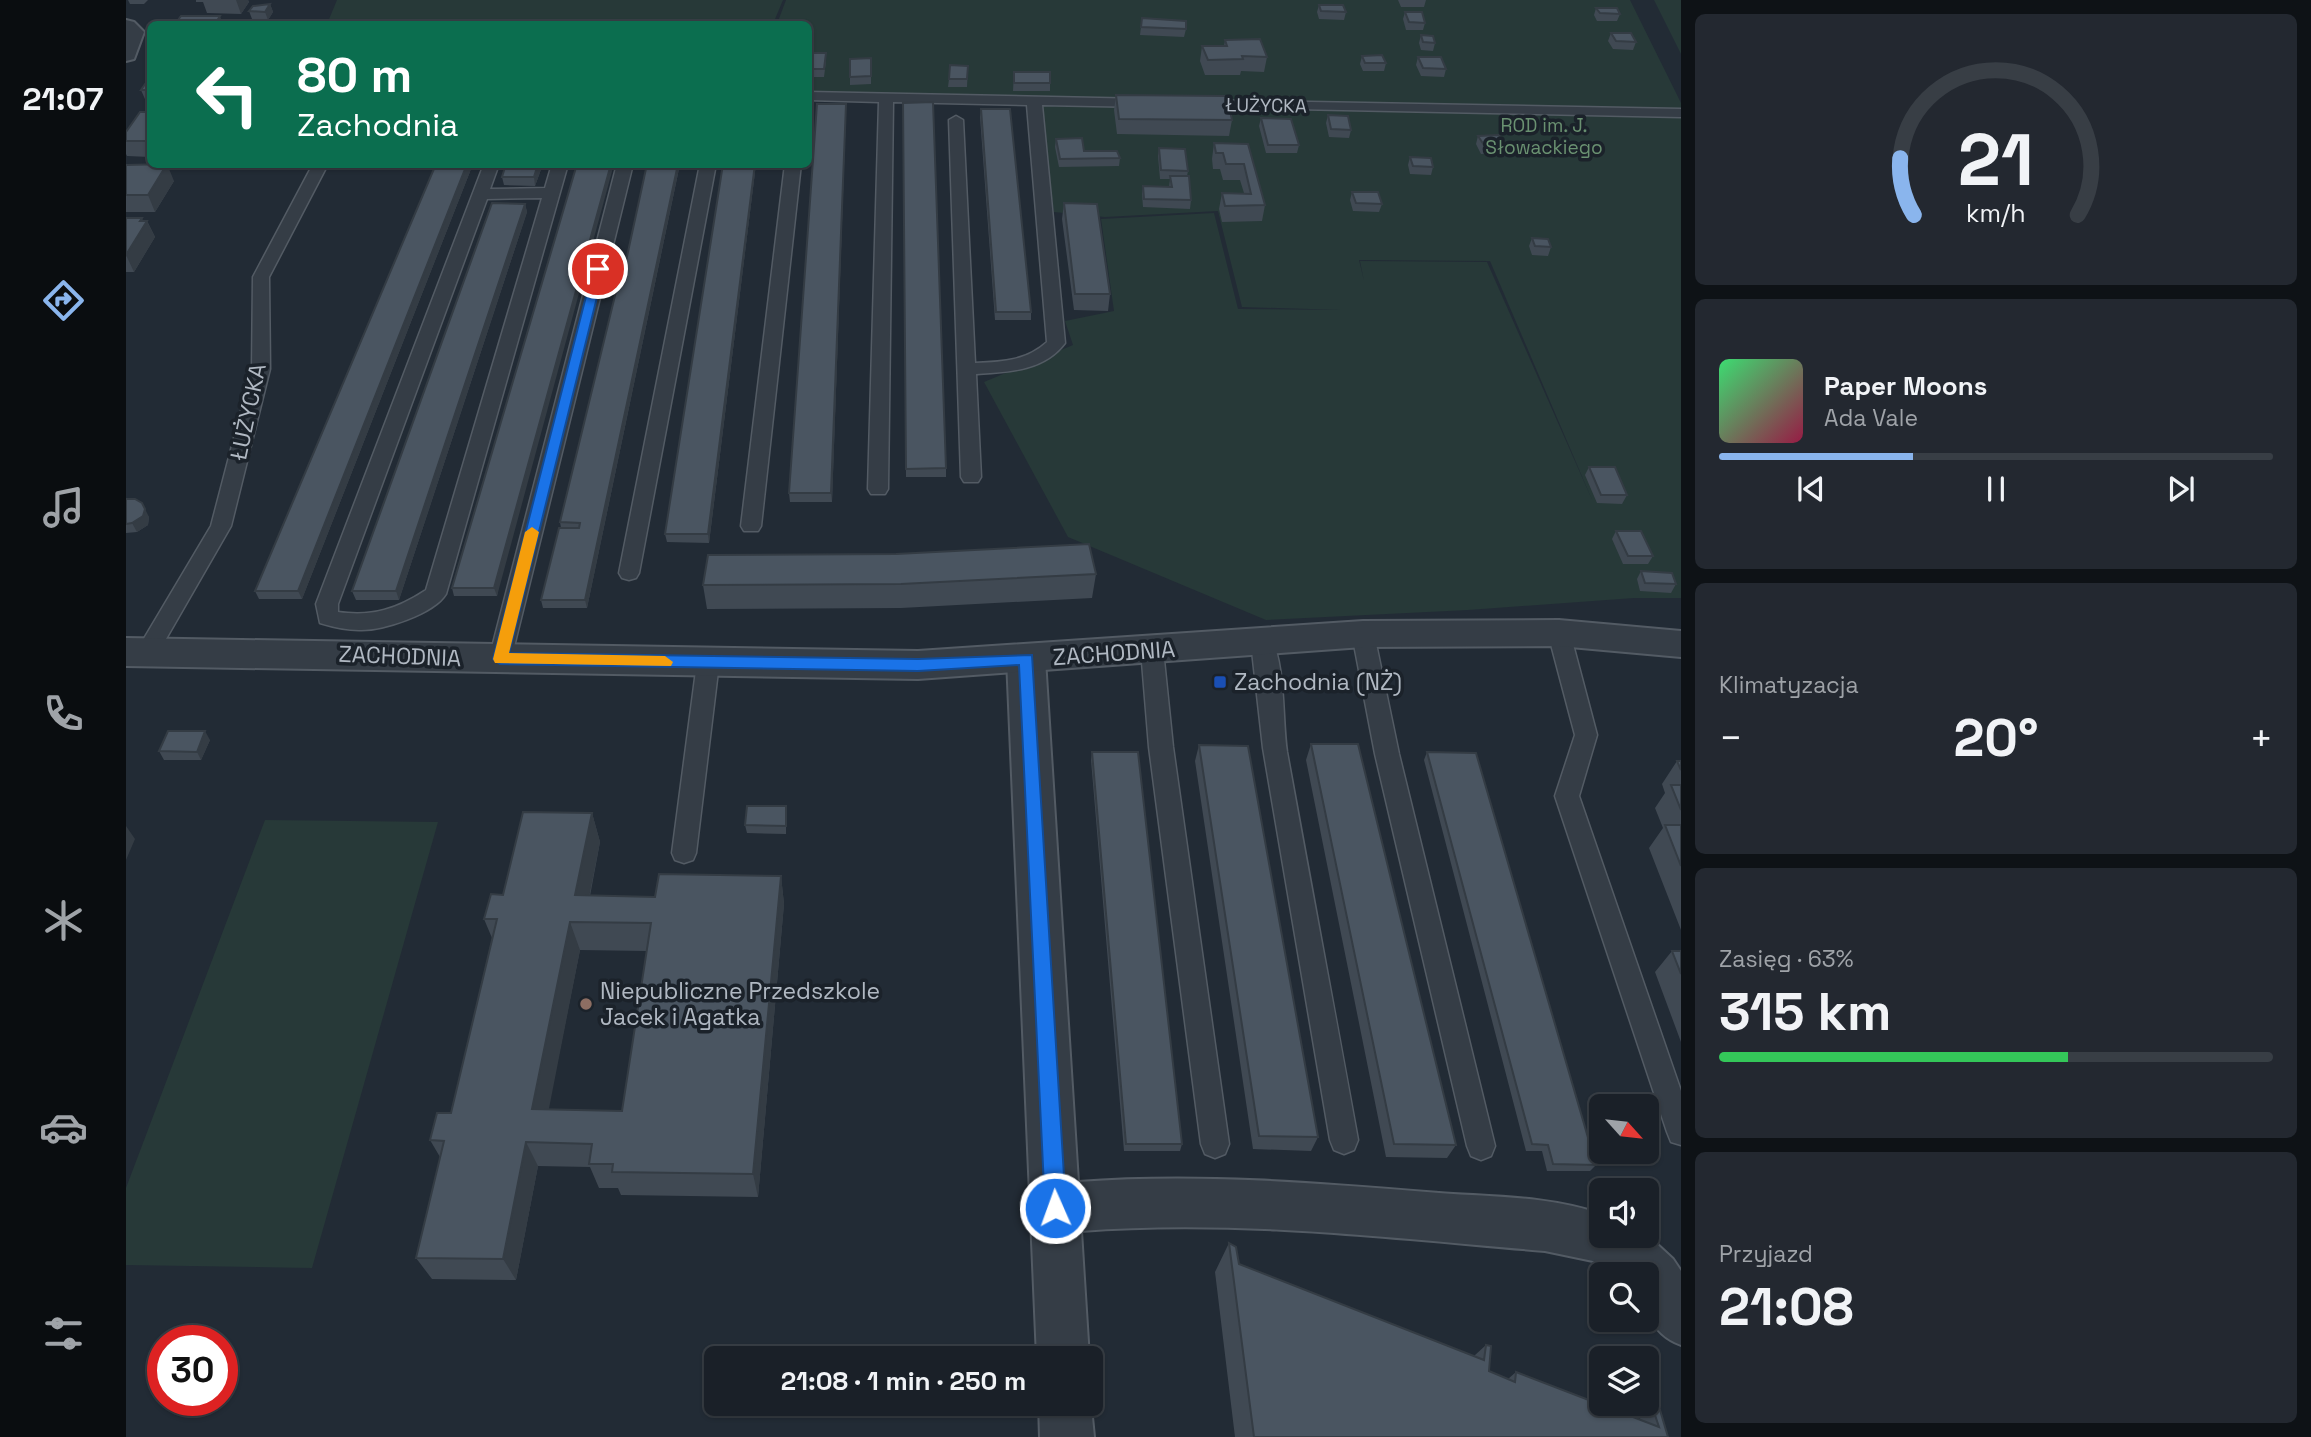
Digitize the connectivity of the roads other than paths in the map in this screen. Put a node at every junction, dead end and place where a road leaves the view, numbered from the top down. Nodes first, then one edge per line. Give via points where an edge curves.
1 (126, 27) edge
2 (126, 54) edge
3 (812, 96) edge
4 (886, 97) junction
5 (1034, 100) junction
6 (1162, 103) edge
7 (1188, 103) edge
8 (1681, 113) edge
9 (956, 120) dead end
10 (319, 168) edge
11 (491, 168) edge
12 (559, 168) edge
13 (624, 168) edge
14 (707, 168) edge
15 (793, 168) edge
16 (552, 193) junction
17 (481, 194) junction
18 (967, 369) junction
19 (971, 477) dead end
20 (878, 489) dead end
21 (751, 526) dead end
22 (629, 573) dead end
23 (1559, 633) junction
24 (1363, 634) junction
25 (1262, 642) junction
26 (1681, 644) edge
27 (1152, 650) junction
28 (136, 652) edge
29 (500, 659) junction
30 (1026, 659) junction
31 (708, 663) junction
32 (684, 853) dead end
33 (1681, 1132) edge
34 (1344, 1140) dead end
35 (1215, 1144) dead end
36 (1481, 1146) dead end
37 (1055, 1208) junction
38 (1681, 1318) edge
39 (1062, 1346) edge
40 (1066, 1416) edge
41 (1067, 1437) edge

1 - 2 street via 133,32
3 - 4 lane
4 - 5 lane
4 - 20 lane
5 - 6 lane
5 - 18 lane via 1056,343 1046,355 1024,364
7 - 8 lane, ŁUŻYCKA
9 - 18 lane
10 - 28 lane, ŁUŻYCKA via 261,277 261,369 221,526
11 - 17 lane
12 - 16 lane
13 - 29 lane
14 - 22 lane
15 - 21 lane
16 - 17 lane
16 - 17 lane via 435,594 410,611 362,623 328,618 327,604
18 - 19 lane
23 - 24 street, ZACHODNIA
23 - 26 street, ZACHODNIA
23 - 33 lane via 1586,735 1567,796
24 - 25 street, ZACHODNIA
24 - 36 lane via 1387,754
25 - 27 street, ZACHODNIA
25 - 34 lane via 1275,748
27 - 30 street, ZACHODNIA
27 - 35 lane
28 - 29 street, ZACHODNIA
29 - 31 street, ZACHODNIA
30 - 31 street, ZACHODNIA via 918,665
30 - 37 street
31 - 32 lane
37 - 38 street via 1138,1202 1270,1205 1583,1232 1628,1249 1661,1282
37 - 39 street
40 - 41 street

